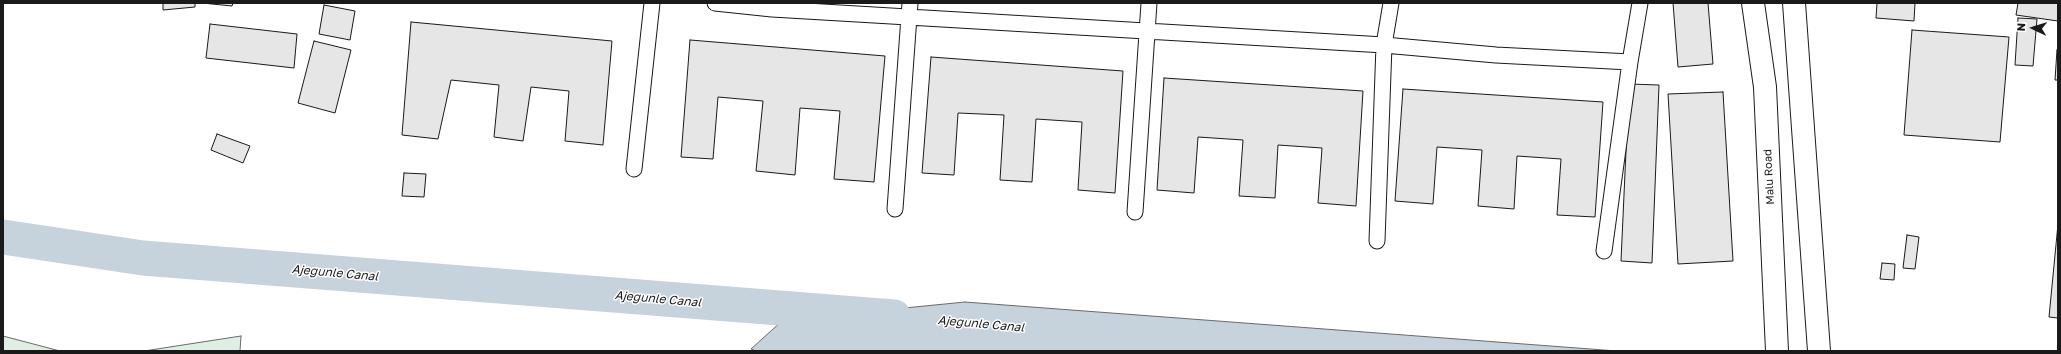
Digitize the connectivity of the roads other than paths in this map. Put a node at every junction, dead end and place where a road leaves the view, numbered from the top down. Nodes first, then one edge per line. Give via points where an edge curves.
1 (652, 3) edge
2 (715, 3) edge
3 (1149, 3) edge
4 (1391, 3) edge
5 (1640, 3) edge
6 (1753, 3) edge
7 (1794, 3) edge
8 (910, 10) edge
9 (1148, 32) junction
10 (1384, 45) junction
11 (1630, 62) junction
12 (634, 169) dead end
13 (895, 209) dead end
14 (1135, 212) dead end
15 (1377, 241) dead end
16 (1604, 251) dead end
17 (1777, 340) edge
18 (1819, 351) edge

1 - 12 lane
2 - 8 lane via 772,8
3 - 9 lane
4 - 10 lane
5 - 11 lane
6 - 17 main road, Malu Road via 1765,87
7 - 18 main road
8 - 9 lane
8 - 13 lane
9 - 10 lane
9 - 14 lane
10 - 11 lane via 1496,55
10 - 15 lane
11 - 16 lane

